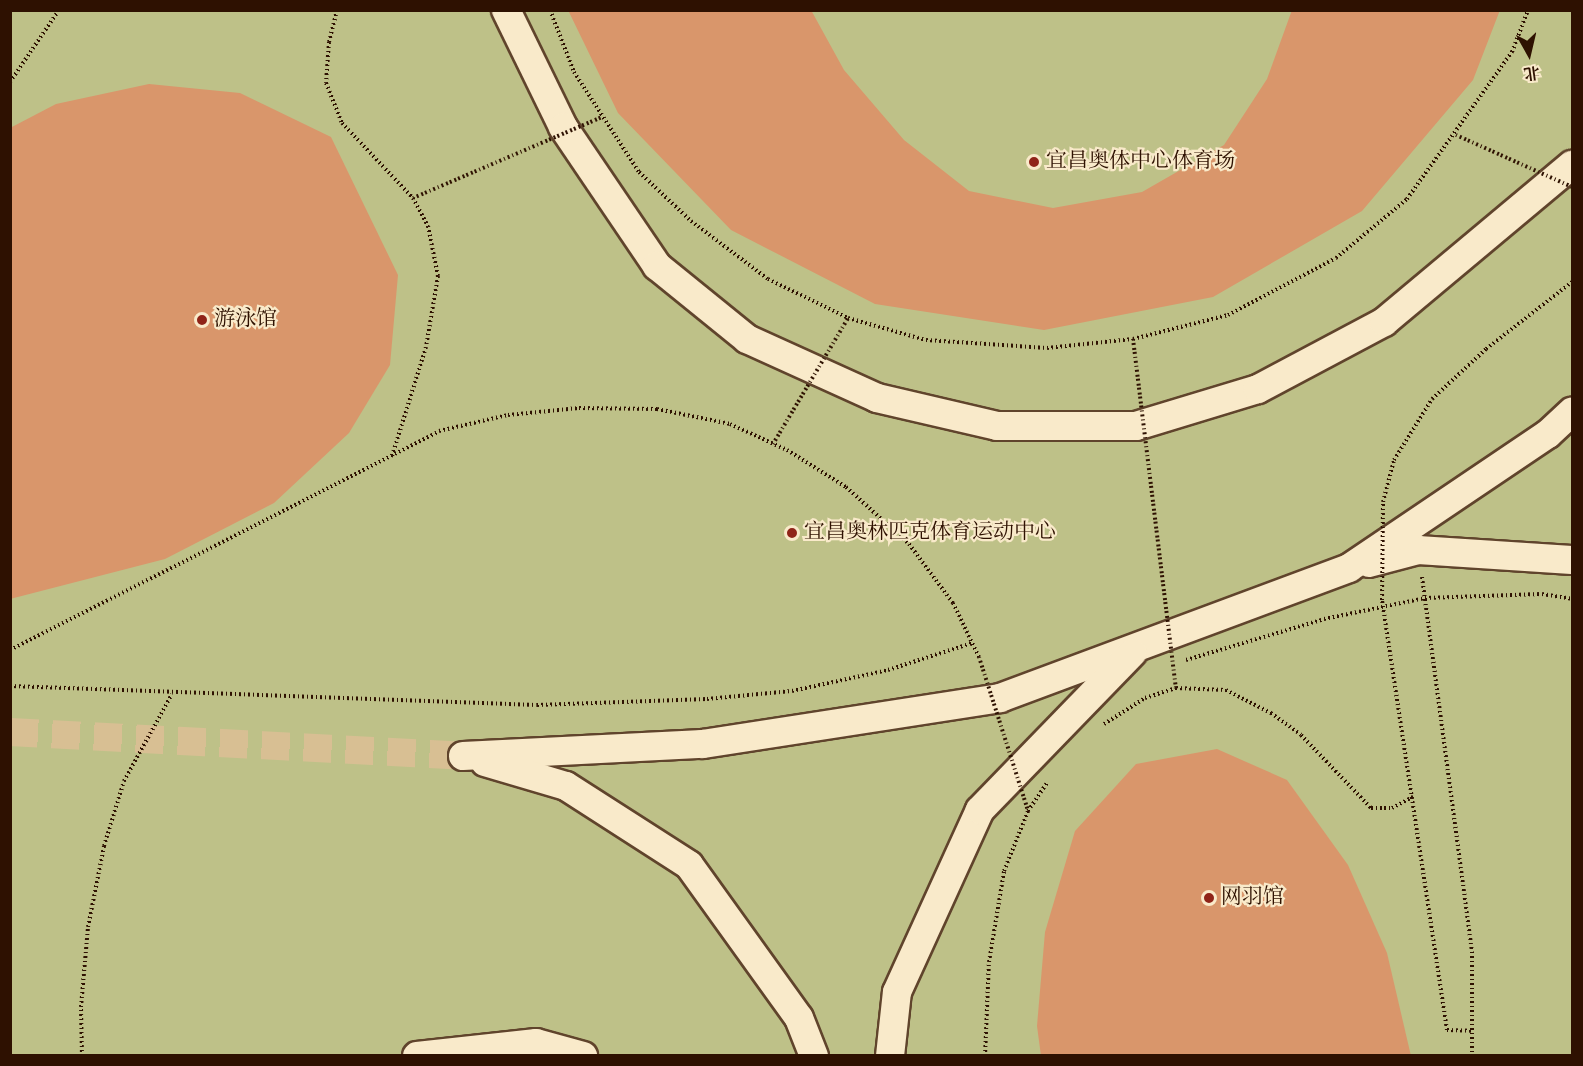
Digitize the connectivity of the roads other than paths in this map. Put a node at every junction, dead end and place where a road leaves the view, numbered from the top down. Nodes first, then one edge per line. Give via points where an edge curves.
1 (506, 10) edge
2 (1572, 165) edge
3 (1572, 412) edge
4 (1572, 560) edge
5 (1349, 568) junction
6 (1137, 647) junction
7 (417, 1056) edge
8 (583, 1056) edge
9 (814, 1056) edge
10 (890, 1056) edge

1 - 2 lane via 563,127 657,266 747,339 877,398 997,426 1136,426 1258,389 1384,322
3 - 5 lane via 1548,434
4 - 5 lane via 1418,550
5 - 6 lane
6 - 9 lane via 1000,698 703,744 463,756 566,786 689,865 799,1018
6 - 10 lane via 980,810 897,992
7 - 8 lane via 536,1043

